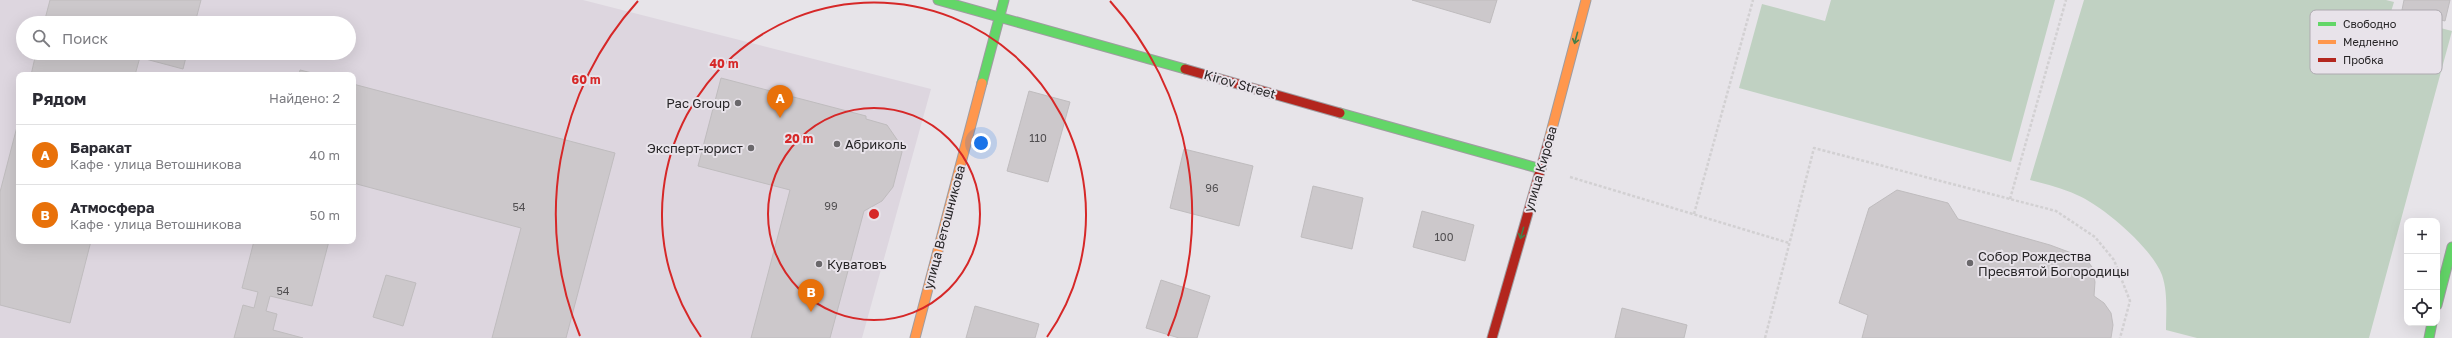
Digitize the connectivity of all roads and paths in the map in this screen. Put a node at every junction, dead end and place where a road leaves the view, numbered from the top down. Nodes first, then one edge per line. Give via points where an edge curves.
1 (938, 0) edge
2 (1004, 0) edge
3 (1586, 0) edge
4 (1753, 0) edge
5 (2066, 0) edge
6 (1000, 16) junction
7 (1541, 169) junction
8 (2010, 199) junction
9 (1694, 214) junction
10 (1790, 243) junction
11 (2452, 247) edge
12 (2440, 293) edge
13 (2431, 326) edge
14 (915, 338) edge
15 (1492, 338) edge
16 (1765, 338) edge
17 (2120, 338) edge
18 (2428, 338) edge

1 - 6 street, Kirov Street
2 - 6 street, улица Ветошникова
3 -> 7 street, улица Кирова
4 - 9 path
5 - 8 path
6 - 7 street, Kirov Street
6 - 14 street, улица Ветошникова
7 - 9 path
7 -> 15 street, улица Кирова
8 - 10 path via 1814,148
8 - 17 path via 2056,211 2095,237 2114,260 2130,301
9 - 10 path
10 - 16 path
11 - 12 street
13 - 18 street

